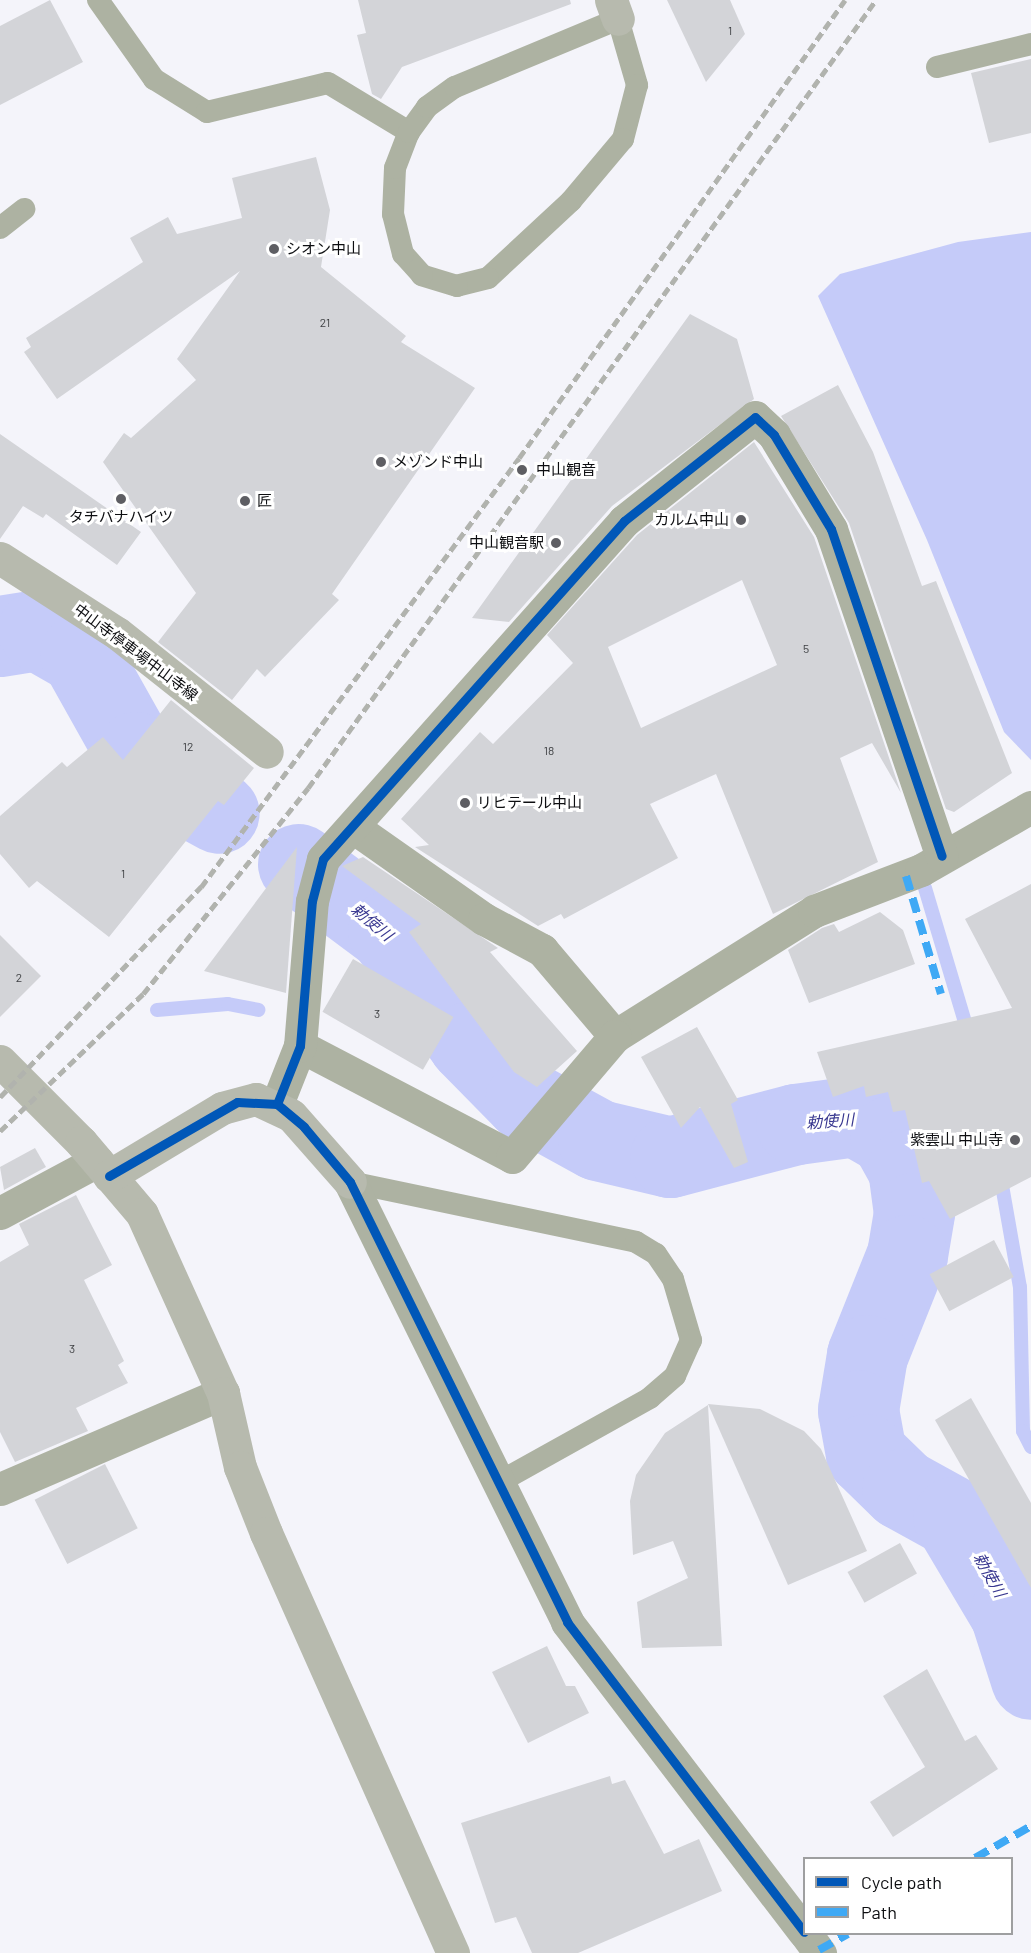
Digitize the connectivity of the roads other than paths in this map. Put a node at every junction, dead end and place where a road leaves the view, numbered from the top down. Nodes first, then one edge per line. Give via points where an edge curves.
1 (98, 0) edge
2 (614, 9) edge
3 (1031, 44) edge
4 (936, 67) dead end
5 (409, 132) junction
6 (24, 209) dead end
7 (0, 228) edge
8 (0, 558) edge
9 (267, 752) dead end
10 (1031, 807) edge
11 (353, 827) junction
12 (942, 856) junction
13 (615, 1036) junction
14 (300, 1046) junction
15 (0, 1061) edge
16 (277, 1104) junction
17 (103, 1168) junction
18 (350, 1182) junction
19 (0, 1213) edge
20 (223, 1393) junction
21 (501, 1481) junction
22 (0, 1489) edge
23 (803, 1930) edge
24 (806, 1935) edge
25 (453, 1953) edge
26 (820, 1953) edge

1 - 5 lane via 154,79 207,112 328,83
2 - 5 lane via 438,95
2 - 5 lane via 637,85 623,139 571,201 488,278 457,286 437,284 402,254 393,214 394,180
3 - 4 lane
6 - 7 lane
8 - 9 street, 中山寺停車場中山寺線 via 117,633
10 - 12 street
11 - 12 street via 624,521 755,417 774,435 831,529
11 - 13 street via 484,919 542,950
11 - 14 street via 324,859 312,900
12 - 13 street via 921,870 813,911
13 - 14 street via 512,1157
14 - 16 street
15 - 17 street
16 - 17 street via 256,1099 222,1108
16 - 18 street
17 - 19 street
17 - 20 street via 142,1214
18 - 21 street
18 - 21 lane via 636,1242 656,1254 673,1279 691,1340 675,1376 650,1398
20 - 22 street
20 - 25 street via 240,1467 266,1533
21 - 23 street via 567,1622
24 - 26 street

